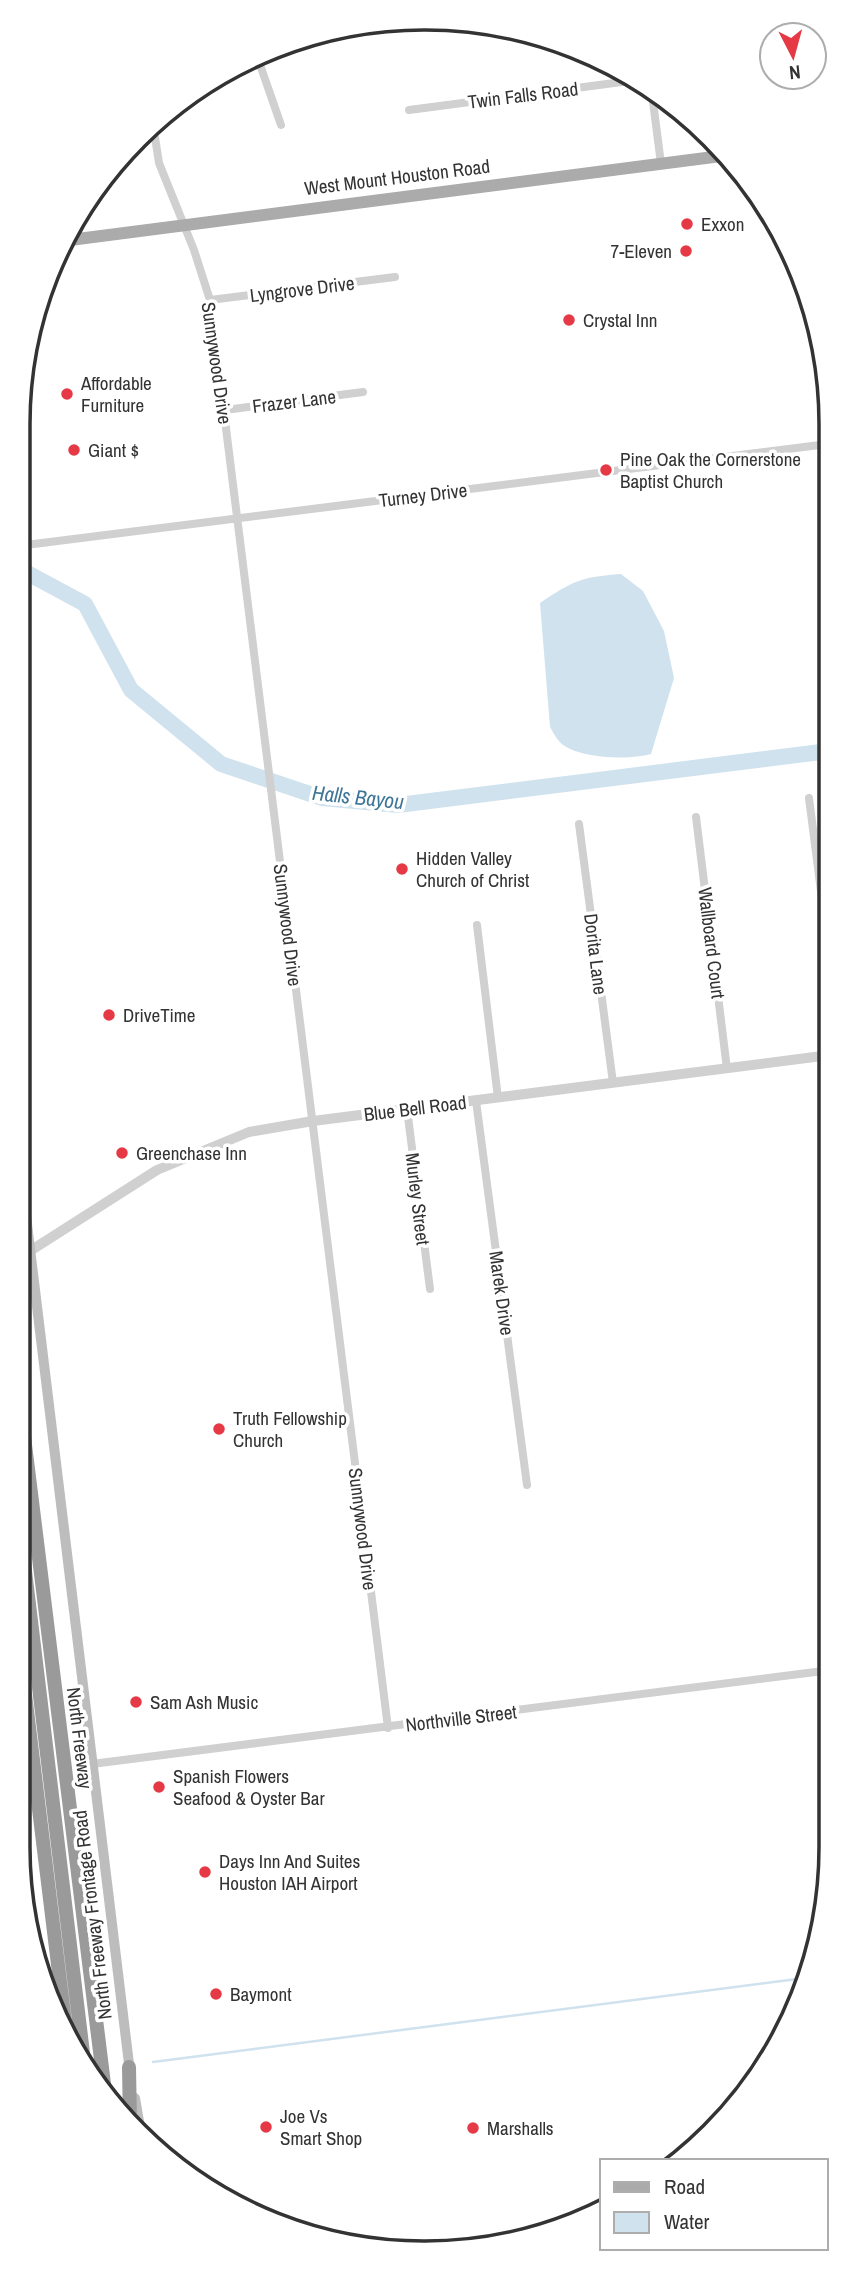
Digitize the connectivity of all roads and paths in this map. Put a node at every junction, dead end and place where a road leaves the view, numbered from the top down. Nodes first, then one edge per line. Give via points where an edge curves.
1 (260, 66) edge
2 (621, 82) edge
3 (653, 103) edge
4 (409, 110) dead end
5 (281, 125) dead end
6 (155, 136) edge
7 (715, 157) edge
8 (661, 164) junction
9 (183, 224) junction
10 (76, 239) edge
11 (395, 277) dead end
12 (210, 300) junction
13 (363, 392) dead end
14 (225, 410) junction
15 (819, 445) edge
16 (236, 519) junction
17 (30, 544) edge
18 (809, 798) dead end
19 (696, 817) dead end
20 (579, 824) dead end
21 (819, 876) edge
22 (477, 925) dead end
23 (819, 1056) edge
24 (727, 1069) junction
25 (612, 1083) junction
26 (498, 1098) junction
27 (476, 1101) junction
28 (407, 1109) junction
29 (313, 1121) junction
30 (30, 1251) joint
31 (430, 1289) dead end
32 (30, 1485) edge
33 (527, 1485) dead end
34 (30, 1613) edge
35 (819, 1673) edge
36 (388, 1728) junction
37 (30, 1735) edge
38 (92, 1765) junction
39 (63, 2005) edge
40 (82, 2042) edge
41 (129, 2067) junction
42 (103, 2076) edge
43 (130, 2109) edge
44 (138, 2119) edge

1 - 5 street
2 - 4 street, Twin Falls Road
3 - 8 street
6 - 9 street, Sunnywood Drive via 159,163
7 - 8 main road, West Mount Houston Road
8 - 9 main road, West Mount Houston Road
9 - 10 main road, West Mount Houston Road
9 - 12 street, Sunnywood Drive
11 - 12 street, Lyngrove Drive
12 - 14 street, Sunnywood Drive
13 - 14 street, Frazer Lane
14 - 16 street, Sunnywood Drive
15 - 16 street, Turney Drive
16 - 17 street, Turney Drive
16 - 29 street, Sunnywood Drive
18 - 21 street
19 - 24 street, Wallboard Court
20 - 25 street, Dorita Lane
22 - 26 street
23 - 24 street, Blue Bell Road
24 - 25 street, Blue Bell Road
25 - 26 street, Blue Bell Road
26 - 27 street, Blue Bell Road
27 - 28 street, Blue Bell Road
27 - 33 street, Marek Drive
28 - 29 street, Blue Bell Road
28 - 31 street, Murley Street
29 - 30 street, Blue Bell Road via 249,1132 157,1170
29 - 36 street, Sunnywood Drive
30 - 38 main road, North Freeway Frontage Road
32 - 42 highway, North Freeway
34 - 40 highway, North Freeway
35 - 36 street, Northville Street
36 - 38 street, Northville Street
37 - 39 highway
38 - 41 main road, North Freeway Frontage Road
41 - 43 highway
41 - 44 main road, North Freeway Frontage Road

